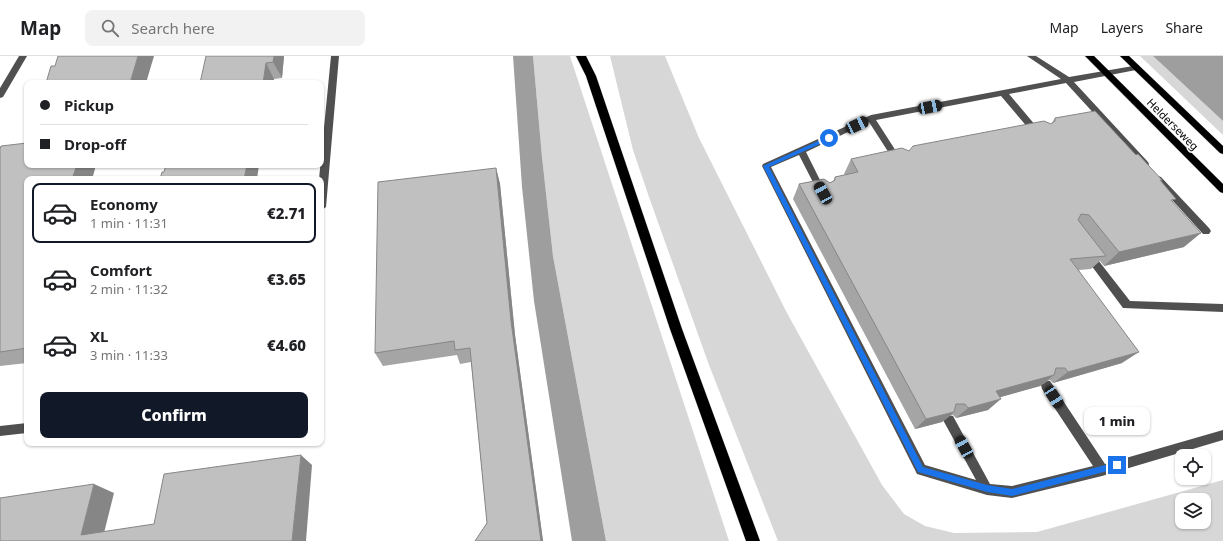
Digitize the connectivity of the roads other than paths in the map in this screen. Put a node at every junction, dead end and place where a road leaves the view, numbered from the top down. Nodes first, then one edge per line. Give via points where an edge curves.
1 (23, 56) edge
2 (335, 56) edge
3 (581, 56) edge
4 (591, 56) edge
5 (1031, 56) edge
6 (1089, 56) edge
7 (1124, 56) edge
8 (1136, 67) junction
9 (1106, 73) junction
10 (591, 76) junction
11 (1068, 80) junction
12 (1003, 93) junction
13 (0, 95) edge
14 (871, 118) junction
15 (1039, 135) edge
16 (801, 151) junction
17 (1223, 151) edge
18 (900, 162) edge
19 (324, 176) edge
20 (1223, 190) edge
21 (823, 193) edge
22 (1206, 231) dead end
23 (1081, 245) edge
24 (1223, 308) edge
25 (1046, 385) edge
26 (949, 420) edge
27 (24, 428) edge
28 (0, 431) edge
29 (1223, 435) edge
30 (1102, 470) junction
31 (987, 488) junction
32 (753, 541) edge

1 - 13 street
2 - 19 street
3 - 10 highway
4 - 10 highway
5 - 11 street
6 - 9 main road, Helderseweg
7 - 8 main road, Helderseweg
8 - 9 street
8 - 17 main road, Helderseweg
9 - 11 street
9 - 20 main road, Helderseweg
10 - 32 highway via 676,329
11 - 12 street
11 - 22 street
12 - 14 street
12 - 15 street
14 - 16 street
14 - 18 street
16 - 21 street
16 - 31 street via 766,166 921,470
23 - 24 street via 1127,305
25 - 30 street
26 - 31 street
27 - 28 street
29 - 30 street
30 - 31 street via 1012,492

